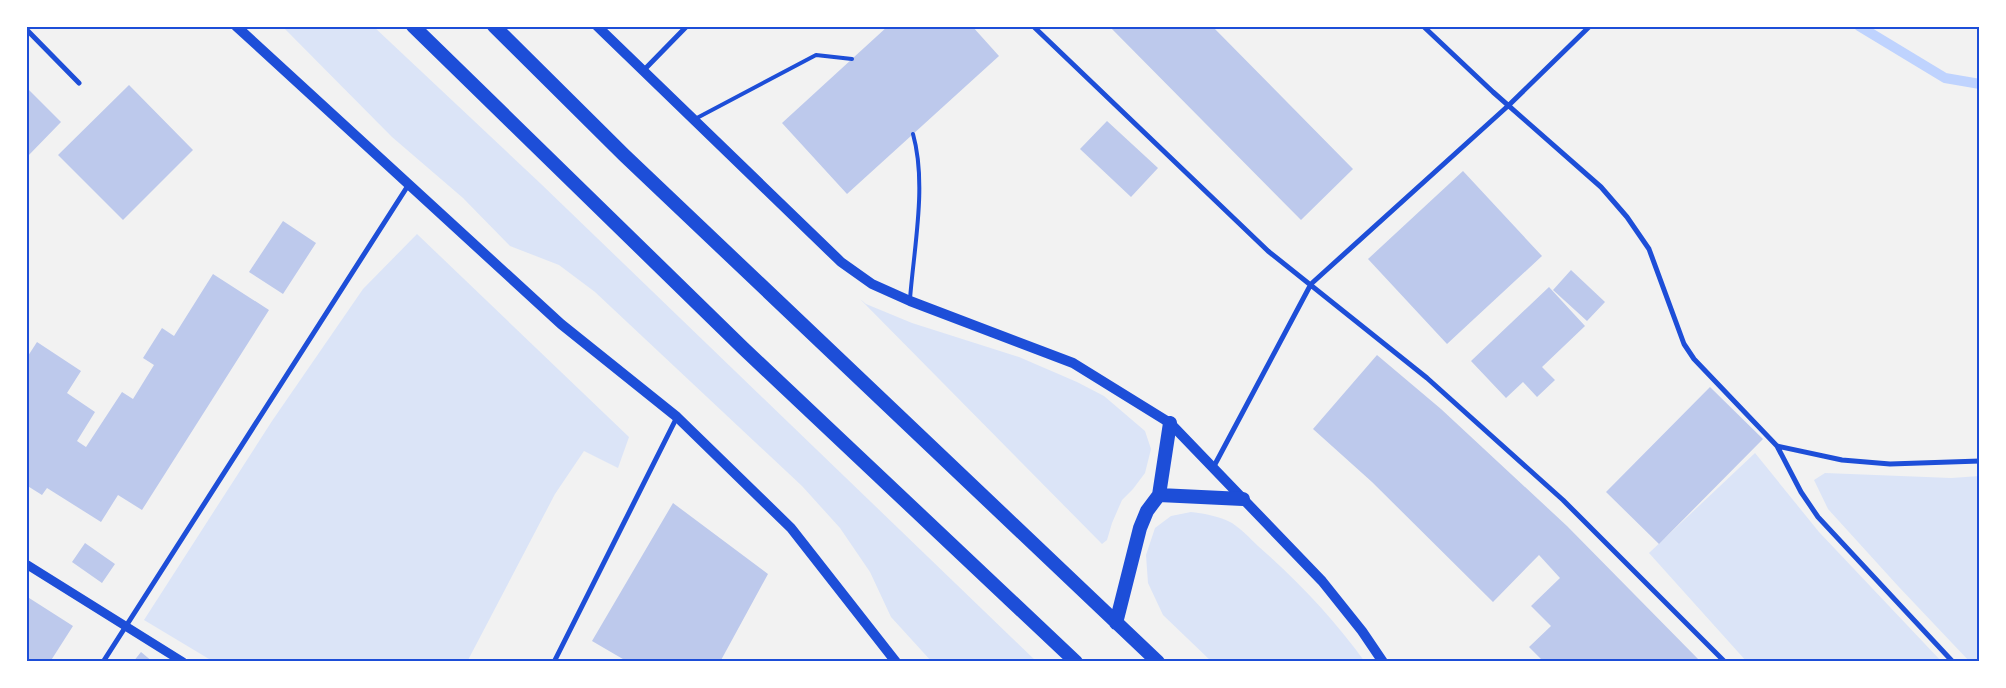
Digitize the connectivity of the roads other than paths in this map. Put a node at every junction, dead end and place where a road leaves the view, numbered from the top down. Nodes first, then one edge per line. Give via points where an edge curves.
1 (236, 26) edge
2 (413, 26) edge
3 (494, 26) edge
4 (597, 26) edge
5 (688, 26) edge
6 (1033, 26) edge
7 (1423, 26) edge
8 (1590, 26) edge
9 (26, 29) edge
10 (852, 59) dead end
11 (643, 71) junction
12 (79, 83) dead end
13 (1509, 105) junction
14 (693, 120) junction
15 (913, 134) dead end
16 (409, 184) junction
17 (1311, 284) junction
18 (910, 301) junction
19 (677, 417) junction
20 (1170, 423) junction
21 (1777, 446) junction
22 (1980, 461) edge
23 (1213, 468) junction
24 (1160, 494) junction
25 (1243, 499) junction
26 (26, 564) edge
27 (1116, 622) junction
28 (126, 627) junction
29 (103, 662) edge
30 (183, 662) edge
31 (554, 662) edge
32 (896, 662) edge
33 (1076, 662) edge
34 (1158, 662) edge
35 (1383, 662) edge
36 (1725, 662) edge
37 (1953, 662) edge

1 - 16 main road
2 - 33 highway via 743,348
3 - 27 highway via 632,162
4 - 11 main road
5 - 11 street
6 - 17 street via 1234,220
7 - 13 street
8 - 13 street
9 - 12 street
10 - 14 lane via 816,55
11 - 14 main road
13 - 17 street
13 - 21 street via 1601,188 1627,217 1649,249 1684,344 1694,359
14 - 18 main road via 841,262 872,284
15 - 18 lane via 918,152 918,204
16 - 19 main road via 561,324
16 - 28 street
17 - 23 street
17 - 36 street via 1427,378 1563,500
18 - 20 main road via 1073,363
19 - 31 street
19 - 32 main road via 791,528
20 - 23 main road
20 - 24 highway
21 - 22 street via 1842,460 1890,464
21 - 37 street via 1818,517
23 - 25 main road
24 - 25 highway
24 - 27 highway via 1147,511 1140,528
25 - 35 main road via 1322,581
26 - 28 street
27 - 34 highway
28 - 29 street
28 - 30 street

